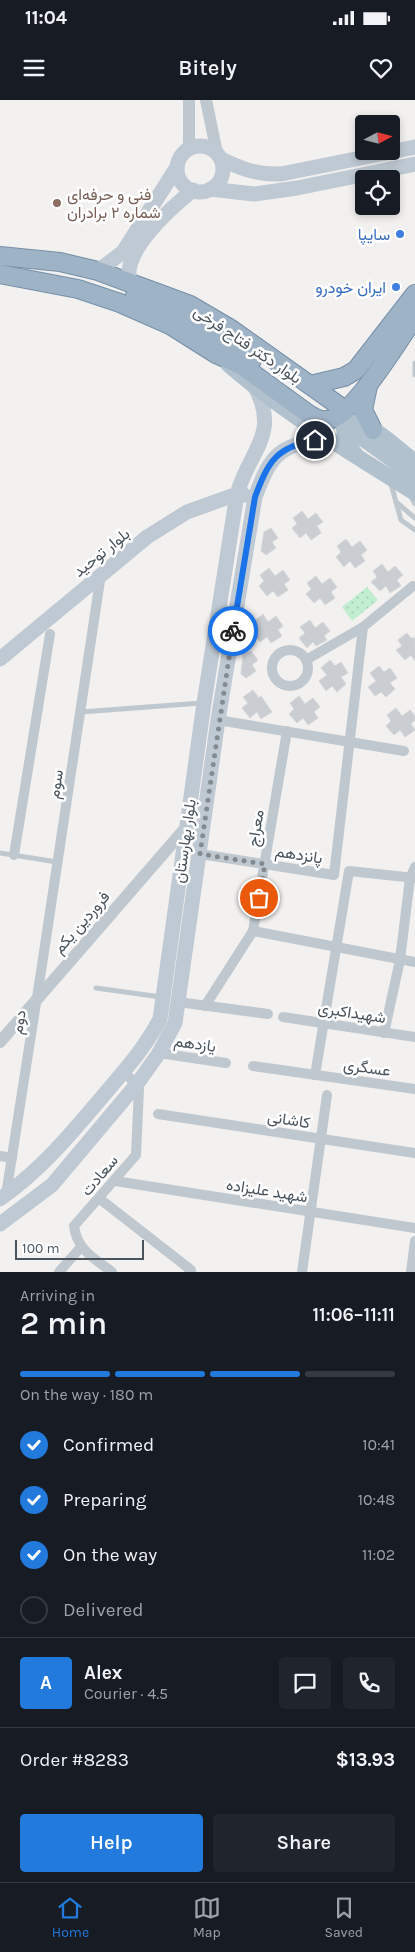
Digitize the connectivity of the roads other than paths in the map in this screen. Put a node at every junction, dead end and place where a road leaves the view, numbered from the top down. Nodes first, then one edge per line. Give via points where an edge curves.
1 (188, 100) edge
2 (206, 100) edge
3 (415, 147) edge
4 (189, 149) junction
5 (219, 156) junction
6 (415, 164) edge
7 (178, 167) junction
8 (210, 189) junction
9 (193, 190) junction
10 (0, 258) edge
11 (98, 270) junction
12 (0, 274) edge
13 (130, 282) junction
14 (415, 294) edge
15 (407, 319) edge
16 (216, 354) junction
17 (415, 363) edge
18 (415, 375) edge
19 (369, 382) junction
20 (310, 385) junction
21 (255, 387) junction
22 (324, 410) dead end
23 (345, 410) junction
24 (373, 430) junction
25 (354, 432) dead end
26 (326, 439) junction
27 (357, 456) junction
28 (415, 462) edge
29 (384, 473) junction
30 (412, 485) edge
31 (237, 494) junction
32 (255, 497) junction
33 (396, 501) junction
34 (415, 504) edge
35 (415, 518) edge
36 (415, 530) edge
37 (101, 574) junction
38 (413, 586) dead end
39 (363, 627) junction
40 (50, 634) dead end
41 (0, 659) edge
42 (306, 660) dead end
43 (204, 703) junction
44 (81, 712) junction
45 (218, 720) junction
46 (287, 731) junction
47 (349, 742) junction
48 (404, 751) dead end
49 (188, 823) junction
50 (203, 828) junction
51 (0, 853) edge
52 (200, 854) junction
53 (14, 855) junction
54 (58, 862) junction
55 (265, 864) junction
56 (415, 867) edge
57 (413, 878) edge
58 (253, 931) junction
59 (337, 948) junction
60 (400, 960) junction
61 (415, 962) edge
62 (96, 988) dead end
63 (37, 1000) junction
64 (172, 1000) junction
65 (205, 1006) junction
66 (268, 1014) dead end
67 (283, 1017) dead end
68 (324, 1022) junction
69 (384, 1033) junction
70 (415, 1038) edge
71 (0, 1042) edge
72 (159, 1053) junction
73 (226, 1063) dead end
74 (253, 1066) dead end
75 (124, 1071) junction
76 (315, 1075) junction
77 (137, 1084) junction
78 (415, 1089) edge
79 (327, 1095) dead end
80 (158, 1114) dead end
81 (321, 1139) junction
82 (415, 1153) edge
83 (0, 1156) edge
84 (12, 1158) junction
85 (115, 1181) junction
86 (3, 1197) edge
87 (100, 1199) junction
88 (311, 1212) junction
89 (0, 1224) edge
90 (415, 1228) edge
91 (415, 1241) edge
92 (81, 1247) junction
93 (60, 1272) edge
94 (112, 1272) edge
95 (189, 1272) edge
96 (302, 1272) edge
97 (411, 1272) edge

1 - 4 street
2 - 5 street
3 - 5 main road via 262,175
4 - 5 main road via 204,146
4 - 7 main road via 179,160
5 - 8 main road via 222,177
6 - 8 main road via 254,194
7 - 9 main road via 181,181
7 - 11 main road via 123,252
8 - 9 main road
9 - 13 main road via 159,220 136,252 128,267
10 - 11 highway, بلوار دکتر فتاح فرخی via 60,262
10 - 22 highway via 97,282 188,319
11 - 13 highway, بلوار دکتر فتاح فرخی
12 - 16 highway, بلوار دکتر فتاح فرخی via 78,289 120,303 170,325
13 - 20 highway, بلوار دکتر فتاح فرخی via 190,305 231,329
14 - 15 highway
15 - 19 highway
15 - 20 highway via 356,370 344,377
16 - 21 main road, بلوار دکتر فتاح فرخی
16 - 23 highway via 240,365 317,419 332,420
17 - 18 lane
19 - 23 highway
19 - 24 highway via 363,410
20 - 23 highway, بلوار دکتر فتاح فرخی
21 - 26 main road, بلوار دکتر فتاح فرخی
21 - 31 main road, بلوار بهارستان via 264,407 266,425
24 - 27 main road via 359,422 350,422 344,428 347,443
24 - 28 main road
25 - 30 main road
26 - 27 main road, بلوار دکتر فتاح فرخی
26 - 32 main road, بلوار بهارستان via 304,442 275,455
27 - 29 main road, بلوار دکتر فتاح فرخی
29 - 30 main road, بلوار دکتر فتاح فرخی
29 - 33 lane via 392,485
30 - 34 lane
31 - 32 main road
31 - 37 main road, بلوار توحید via 187,512 147,537
31 - 43 main road, بلوار بهارستان
32 - 45 main road, بلوار بهارستان
33 - 35 lane
33 - 36 lane via 401,520
37 - 41 main road, بلوار توحید
37 - 44 street, سوم
38 - 39 street
39 - 42 street
39 - 47 street
40 - 53 street
43 - 44 lane
43 - 49 main road, بلوار بهارستان
44 - 54 street, سوم
45 - 46 street
45 - 50 main road, بلوار بهارستان
46 - 47 street
46 - 55 street, معراج
47 - 48 street
47 - 55 street, پانزدهم via 334,875
49 - 50 street
49 - 63 street, فروردین یکم
49 - 64 main road, بلوار بهارستان
50 - 52 main road, بلوار بهارستان
51 - 53 lane
52 - 55 street, پانزدهم
52 - 64 main road, بلوار بهارستان
53 - 54 lane
54 - 63 street, سوم
55 - 58 street, معراج
56 - 57 street
57 - 59 street via 349,871
57 - 60 street
58 - 59 street
58 - 65 street, معراج
59 - 60 street
59 - 68 street
60 - 61 street
60 - 69 street
62 - 64 lane
63 - 71 street, فروردین یکم
63 - 84 street, دوم
64 - 65 street
64 - 72 main road, بلوار بهارستان via 175,1023
64 - 75 main road, بلوار بهارستان via 148,1042
65 - 66 street
67 - 68 street, شهیداکبری
68 - 69 street, شهیداکبری
68 - 76 street
69 - 70 street, شهیداکبری
72 - 73 street, یازدهم
72 - 77 main road, بلوار بهارستان
74 - 76 street
75 - 77 street
75 - 86 main road, بلوار بهارستان via 53,1156
76 - 78 street, عسگری
77 - 85 street, سعادت via 140,1097 136,1155
77 - 89 main road, بلوار بهارستان via 52,1185
79 - 81 street
80 - 81 street, کاشانی
81 - 82 street, کاشانی
81 - 88 street
83 - 84 street
84 - 86 street, دوم
85 - 87 street, سعادت
85 - 88 street, شهید علیزاده
87 - 92 street, سعادت via 74,1226 75,1238
87 - 95 street via 191,1270
88 - 90 street, شهید علیزاده
88 - 96 street
91 - 97 street
92 - 93 street
92 - 94 street

